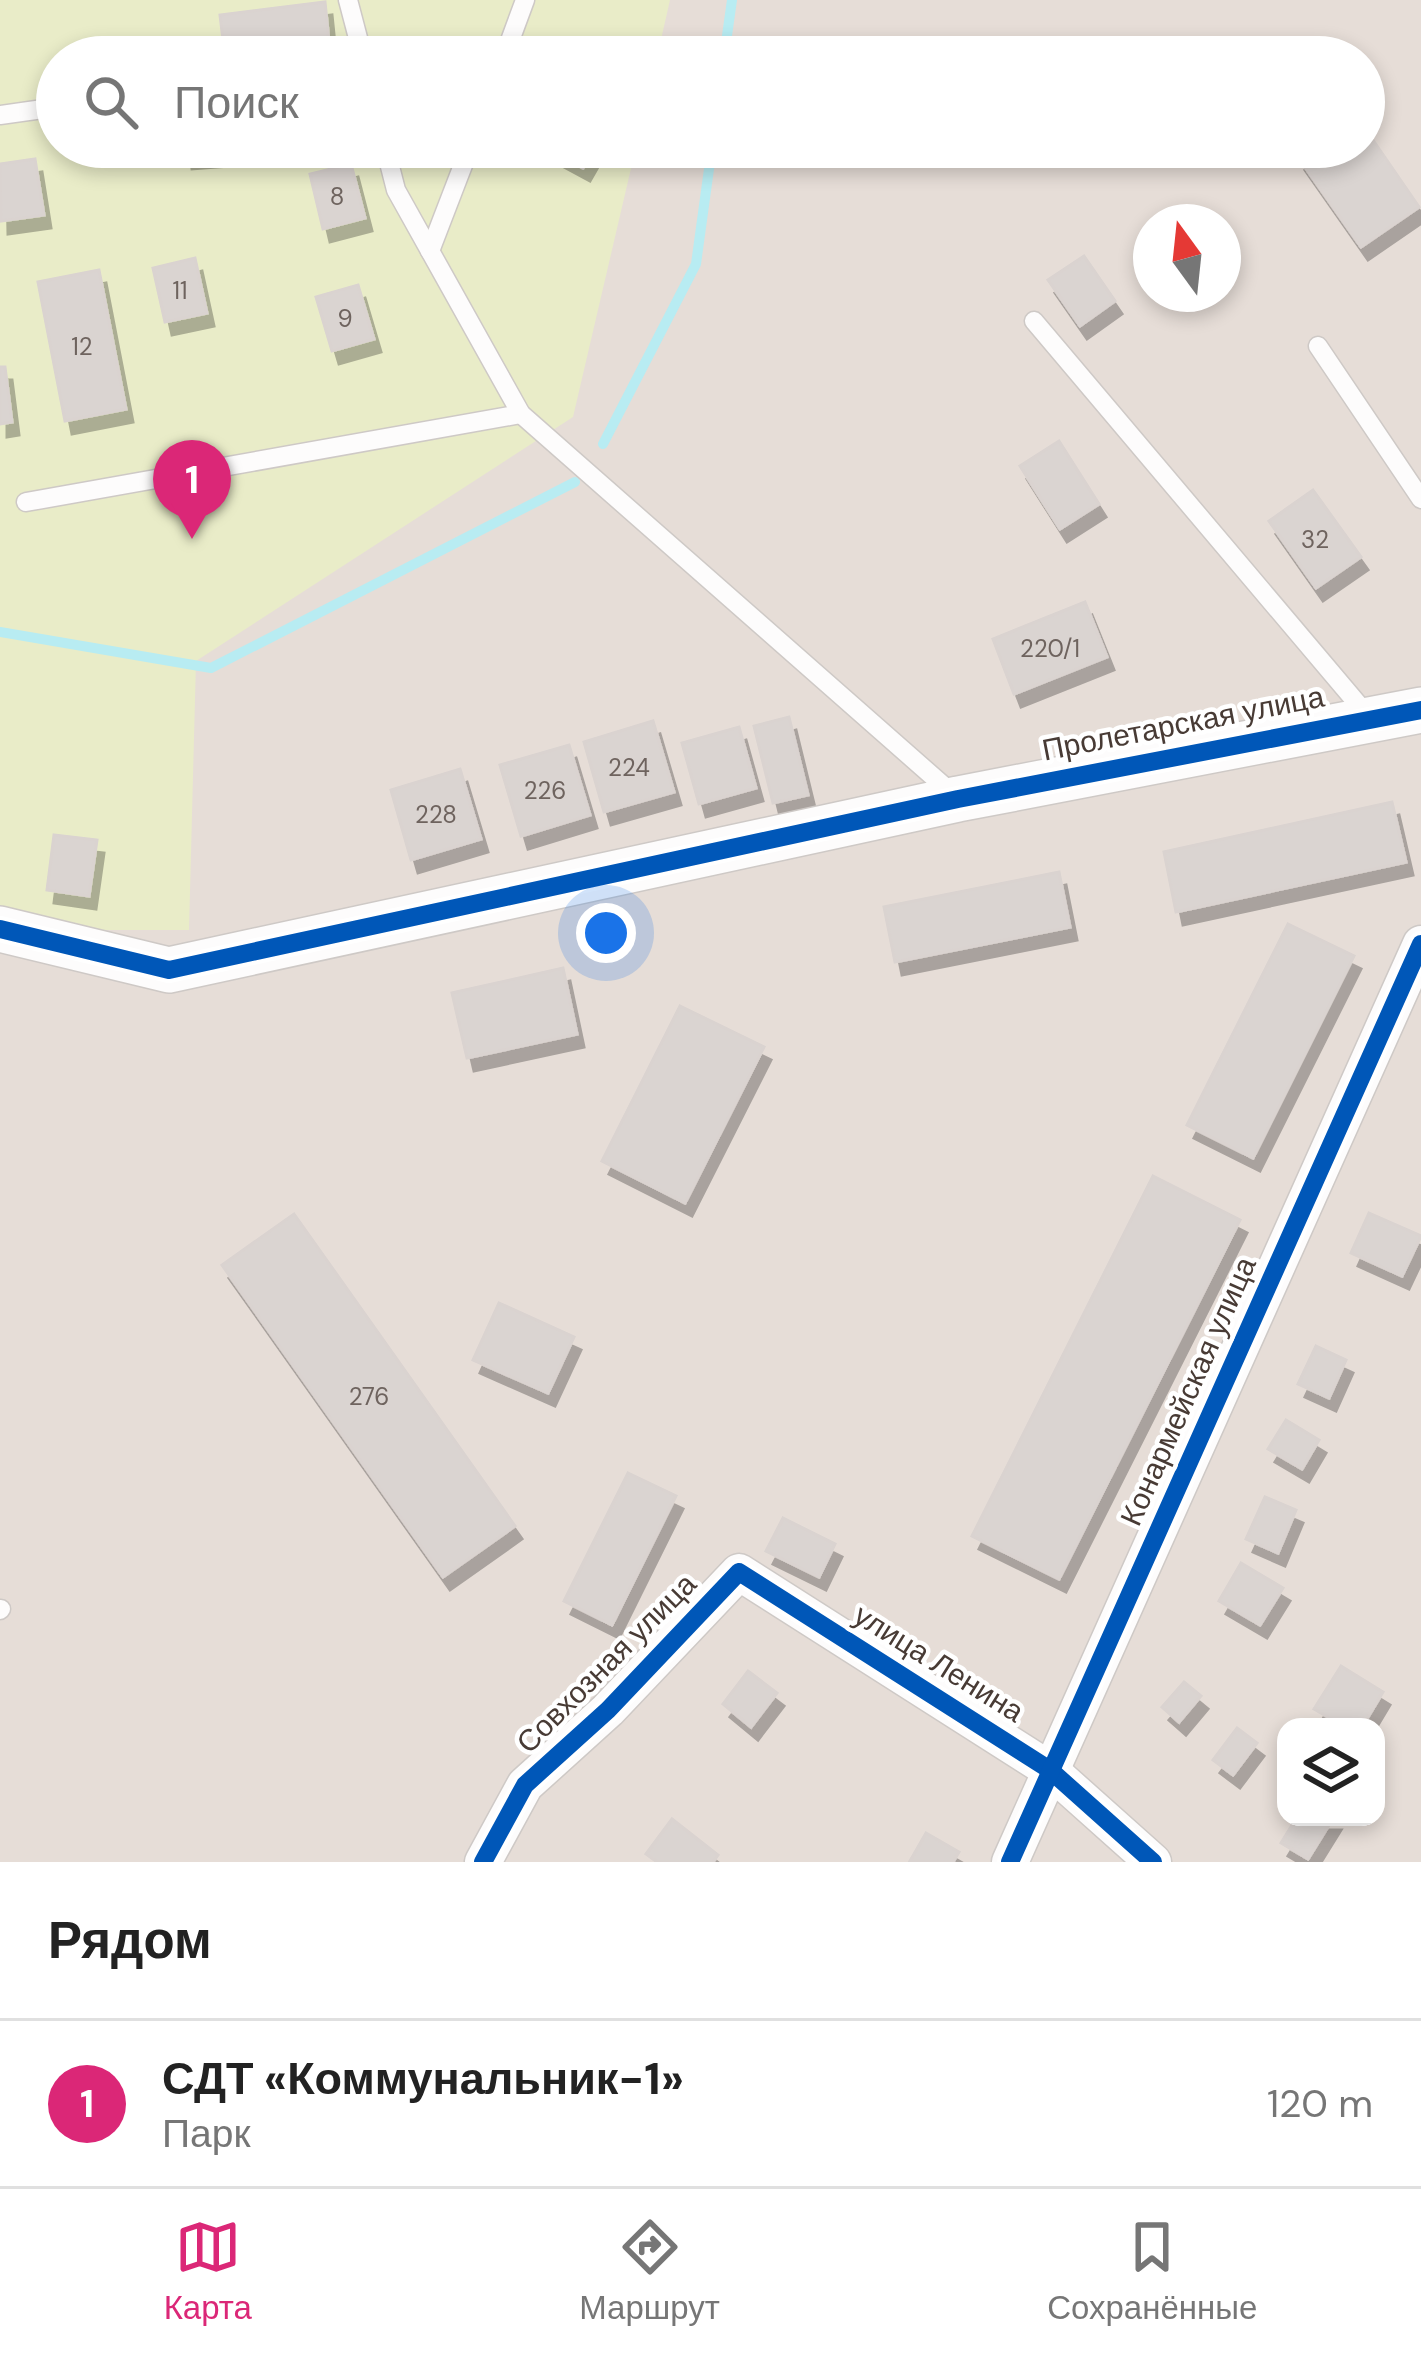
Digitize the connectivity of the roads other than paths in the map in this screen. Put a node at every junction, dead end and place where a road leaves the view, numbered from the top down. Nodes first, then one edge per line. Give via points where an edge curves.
1 (348, 0) edge
2 (525, 0) edge
3 (357, 36) edge
4 (512, 36) edge
5 (36, 110) edge
6 (0, 115) edge
7 (391, 168) edge
8 (462, 168) edge
9 (430, 251) junction
10 (1034, 321) dead end
11 (1318, 346) dead end
12 (521, 414) junction
13 (1421, 499) edge
14 (26, 502) dead end
15 (1421, 710) edge
16 (1369, 717) junction
17 (958, 799) junction
18 (0, 928) edge
19 (1421, 944) edge
20 (739, 1572) joint
21 (1050, 1770) junction
22 (483, 1862) edge
23 (1010, 1862) edge
24 (1153, 1862) edge

1 - 3 lane
2 - 4 lane
5 - 6 lane
7 - 9 lane
8 - 9 lane
9 - 12 lane
10 - 16 lane
11 - 13 lane
12 - 14 lane
12 - 17 lane
15 - 16 street, Пролетарская улица
16 - 17 street, Пролетарская улица
17 - 18 street, Пролетарская улица via 169,970
19 - 21 street, Конармейская улица
20 - 21 street, улица Ленина
20 - 22 street, Совхозная улица via 526,1785
21 - 23 street, Конармейская улица
21 - 24 street, улица Ленина

